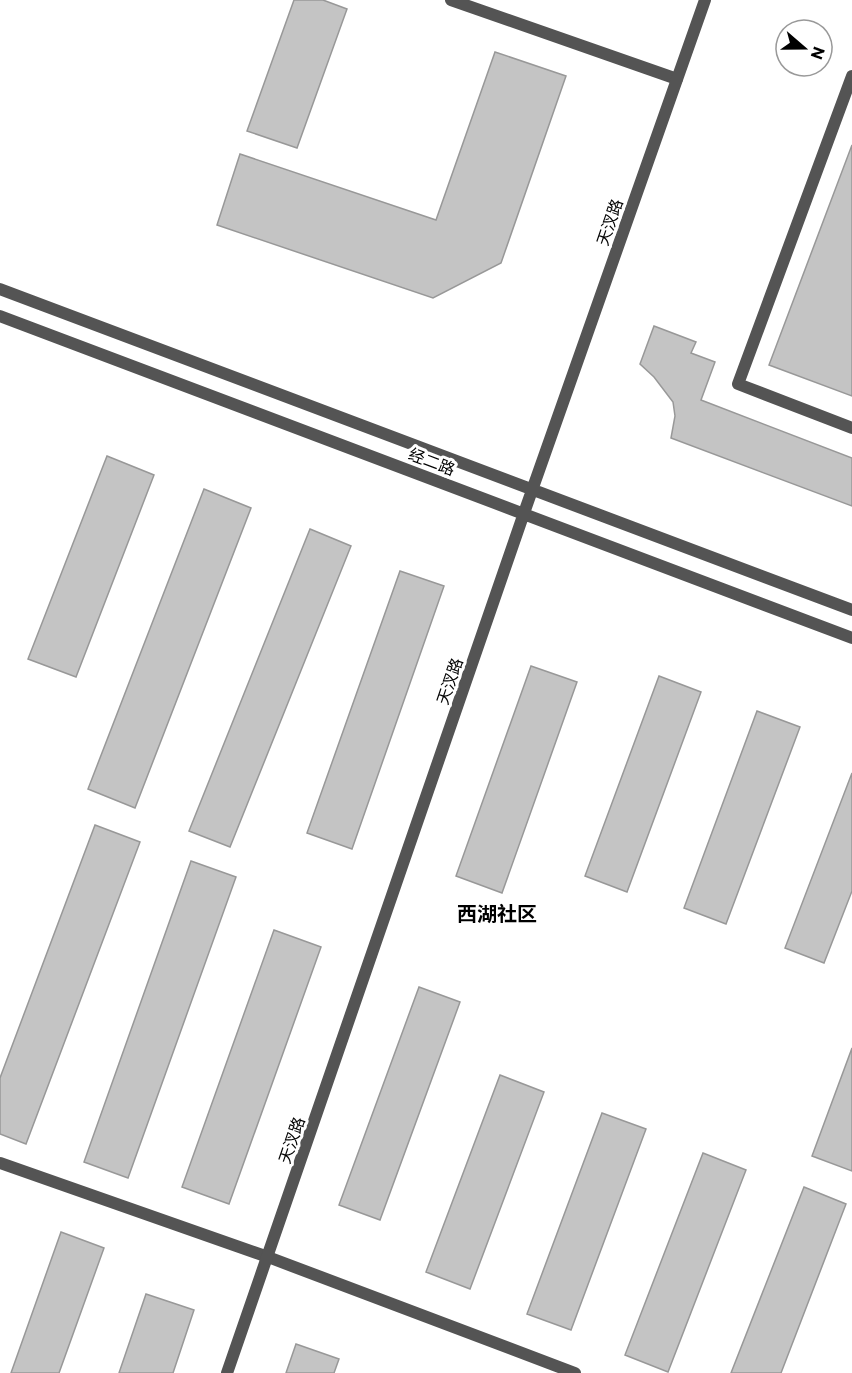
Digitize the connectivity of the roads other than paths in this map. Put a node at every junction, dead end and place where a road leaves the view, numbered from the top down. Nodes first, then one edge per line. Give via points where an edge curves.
1 (451, 0) edge
2 (705, 0) edge
3 (852, 76) edge
4 (677, 79) junction
5 (0, 289) edge
6 (0, 316) edge
7 (852, 428) edge
8 (533, 489) junction
9 (524, 513) junction
10 (852, 610) edge
11 (852, 638) edge
12 (0, 1163) edge
13 (268, 1257) junction
14 (227, 1373) edge
15 (575, 1373) edge

1 - 4 street
2 - 4 street, 天汊路
3 - 7 street via 738,384
4 - 8 street, 天汊路
5 - 8 street, 经二路
6 - 9 street, 经二路
8 - 9 street, 天汊路
8 - 10 street, 经二路
9 - 11 street, 经二路
9 - 13 street, 天汊路
12 - 13 street
13 - 14 street, 天汊路
13 - 15 street

